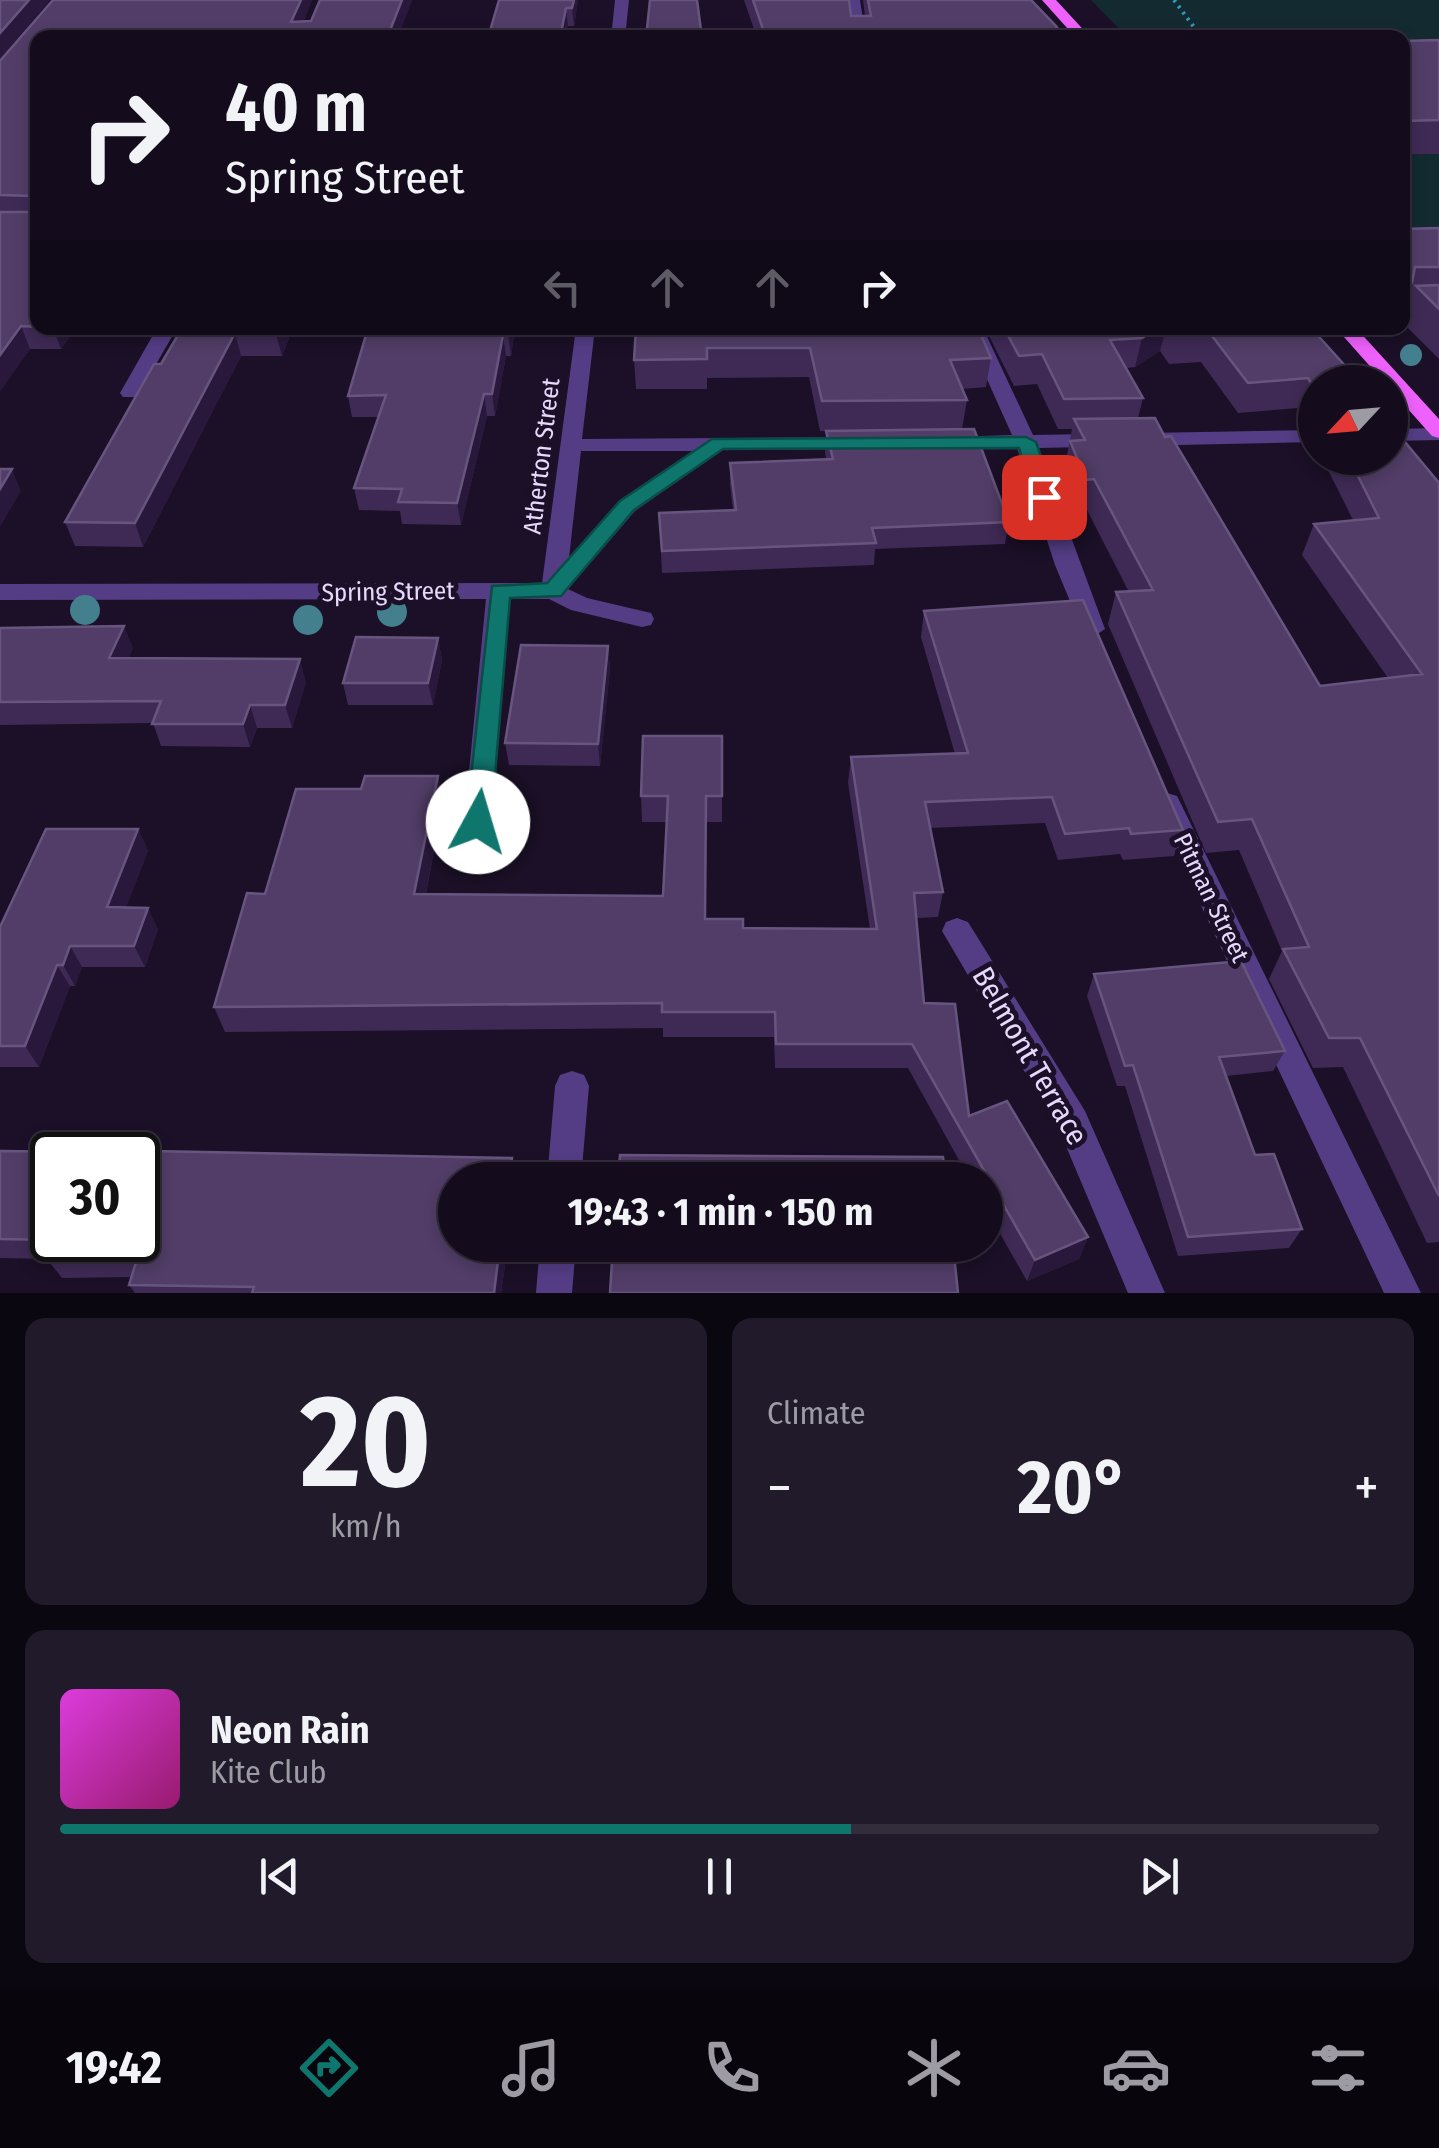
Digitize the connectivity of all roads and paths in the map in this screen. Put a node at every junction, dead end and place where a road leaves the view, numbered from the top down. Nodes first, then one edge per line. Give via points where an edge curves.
1 (622, 0) edge
2 (853, 0) edge
3 (1049, 0) edge
4 (1174, 0) edge
5 (619, 30) edge
6 (858, 30) edge
7 (1077, 30) edge
8 (1196, 30) edge
9 (163, 335) edge
10 (584, 335) edge
11 (976, 335) edge
12 (1352, 335) edge
13 (130, 393) dead end
14 (1439, 433) edge
15 (1408, 434) edge
16 (1298, 436) edge
17 (1026, 442) junction
18 (872, 443) edge
19 (930, 443) edge
20 (718, 444) junction
21 (573, 445) junction
22 (553, 590) junction
23 (500, 591) junction
24 (0, 592) edge
25 (642, 620) dead end
26 (1102, 650) edge
27 (1154, 772) edge
28 (478, 822) dead end
29 (956, 932) dead end
30 (572, 1086) dead end
31 (566, 1162) edge
32 (557, 1262) edge
33 (554, 1293) edge
34 (1146, 1293) edge
35 (1403, 1293) edge

1 - 5 street
2 - 6 street
3 - 7 main road
4 - 8 path
9 - 13 street
10 - 21 street, Atherton Street
11 - 17 street
12 - 14 main road
14 - 15 street
16 - 17 street
17 - 19 street
17 - 26 street
18 - 20 street
20 - 21 street
20 - 22 street via 627,506
21 - 22 street, Atherton Street
22 - 23 street, Spring Street
22 - 25 street
23 - 24 street, Spring Street
23 - 28 street
27 - 35 street, Pitman Street
29 - 34 street, Belmont Terrace via 1074,1122
30 - 31 street
32 - 33 street

